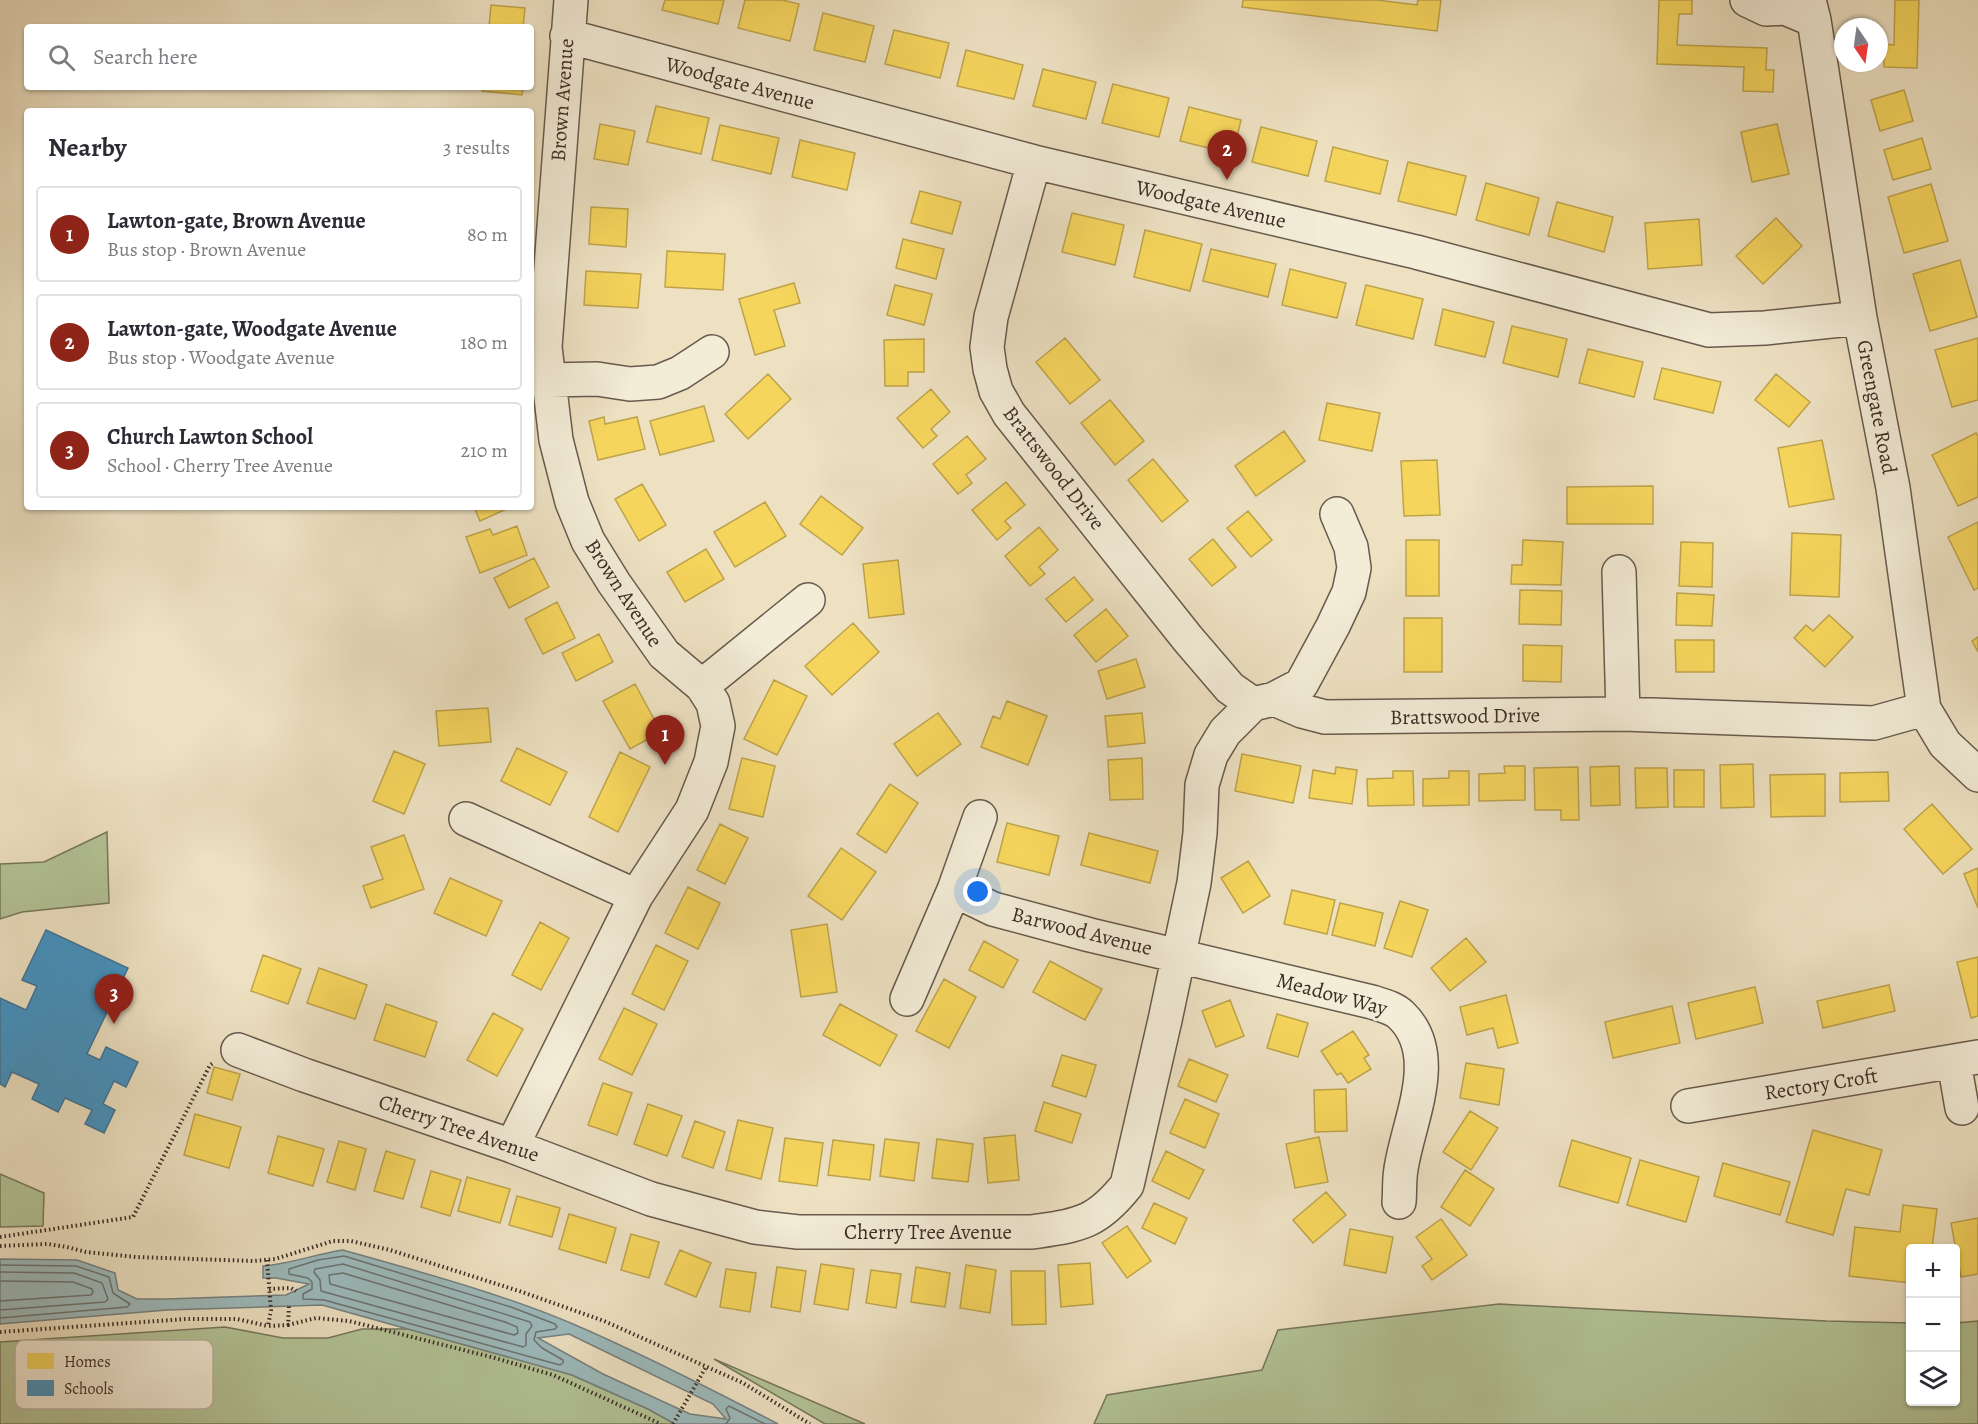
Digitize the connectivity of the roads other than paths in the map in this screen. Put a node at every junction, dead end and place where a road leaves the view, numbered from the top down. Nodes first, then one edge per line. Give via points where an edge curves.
1 (571, 0) edge
2 (1747, 0) edge
3 (1811, 10) edge
4 (567, 36) junction
5 (1034, 162) junction
6 (1860, 318) junction
7 (712, 352) dead end
8 (548, 380) junction
9 (1337, 514) dead end
10 (1619, 572) dead end
11 (808, 600) dead end
12 (702, 686) junction
13 (1263, 702) junction
14 (1924, 709) junction
15 (1623, 714) junction
16 (1978, 775) edge
17 (980, 817) dead end
18 (466, 819) dead end
19 (954, 890) junction
20 (636, 896) junction
21 (1178, 955) junction
22 (907, 999) dead end
23 (238, 1050) road end
24 (1966, 1060) edge
25 (1688, 1106) dead end
26 (1962, 1108) dead end
27 (512, 1146) junction
28 (1399, 1202) dead end

1 - 4 street, Brown Avenue
2 - 3 street, Greengate Road via 1766,9
3 - 6 street, Greengate Road
4 - 5 street, Woodgate Avenue
4 - 8 street, Brown Avenue via 545,346
5 - 6 street, Woodgate Avenue via 1416,252 1709,330
5 - 13 street, Brattswood Drive via 991,317 987,347 996,391 1009,414 1230,688
6 - 14 street, Greengate Road via 1893,488
7 - 8 street via 680,373 658,381 630,384 597,379
8 - 12 street, Brown Avenue via 556,440 572,502 588,541 664,654
9 - 13 street via 1351,547 1354,568 1349,592 1300,685
10 - 15 street
11 - 12 street
12 - 20 street, Brown Avenue via 713,703 718,726 711,762 692,810
13 - 15 street, Brattswood Drive via 1325,717
13 - 21 street, Cherry Tree Avenue via 1225,732 1211,755 1202,785 1194,883
14 - 15 street, Brattswood Drive via 1874,723
14 - 16 street, Greengate Road via 1945,744
17 - 19 street
18 - 20 street
19 - 21 street, Barwood Avenue via 993,909
19 - 22 street
20 - 27 street, Brown Avenue
21 - 27 street, Cherry Tree Avenue via 1127,1185 1092,1218 1068,1227 1032,1233 798,1232 755,1227 651,1199
21 - 28 street, Meadow Way via 1372,1002 1400,1013 1414,1030 1422,1075 1401,1170
23 - 27 street, Cherry Tree Avenue
24 - 25 street, Rectory Croft
24 - 26 street, Rectory Croft

